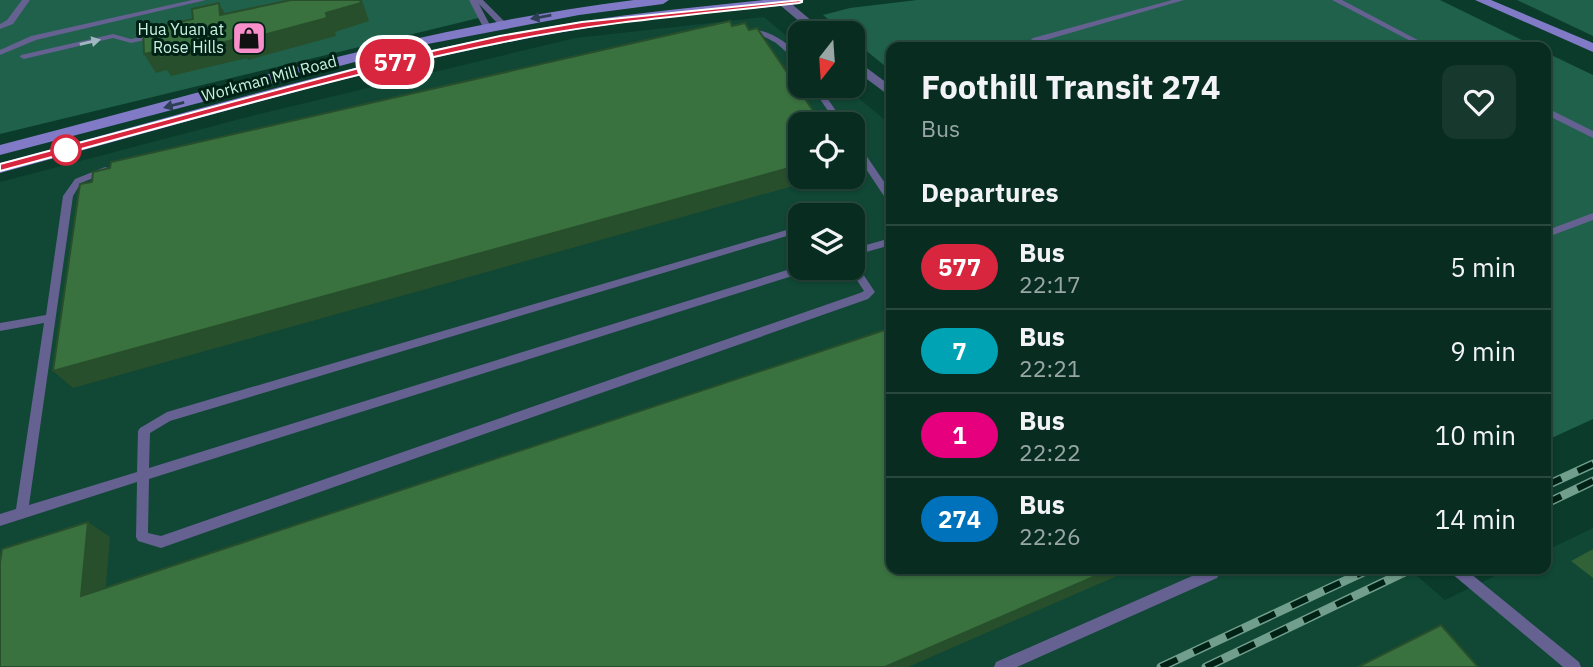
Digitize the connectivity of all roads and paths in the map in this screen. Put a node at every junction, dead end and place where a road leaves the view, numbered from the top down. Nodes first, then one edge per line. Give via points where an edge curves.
1 (26, 0) edge
2 (202, 0) edge
3 (473, 0) edge
4 (479, 0) edge
5 (663, 0) edge
6 (798, 0) edge
7 (1180, 0) edge
8 (1336, 0) edge
9 (1482, 0) edge
10 (781, 1) edge
11 (632, 2) edge
12 (805, 21) edge
13 (503, 24) junction
14 (0, 27) edge
15 (487, 27) junction
16 (739, 31) edge
17 (172, 32) edge
18 (1558, 35) junction
19 (1034, 42) edge
20 (1417, 42) edge
21 (788, 48) edge
22 (1593, 48) edge
23 (0, 53) edge
24 (1593, 55) edge
25 (24, 57) dead end
26 (378, 67) junction
27 (865, 72) edge
28 (886, 89) edge
29 (1551, 113) edge
30 (1593, 135) edge
31 (0, 150) edge
32 (865, 161) edge
33 (120, 165) edge
34 (0, 167) edge
35 (886, 192) edge
36 (1593, 216) edge
37 (788, 233) edge
38 (1551, 233) edge
39 (886, 243) edge
40 (865, 249) edge
41 (788, 273) edge
42 (862, 280) edge
43 (49, 318) junction
44 (0, 327) edge
45 (144, 475) junction
46 (22, 513) junction
47 (0, 520) edge
48 (1210, 574) edge
49 (1462, 574) edge
50 (1001, 667) edge
51 (1574, 667) edge

1 - 14 lane via 10,22
2 - 23 lane via 34,38
3 - 15 lane
4 - 13 lane
5 - 11 main road, Workman Mill Road
6 - 10 main road, Workman Mill Road
7 - 19 lane
8 - 20 lane
9 - 18 main road
10 - 12 street
10 - 26 main road, Workman Mill Road via 582,25
11 -> 13 main road, Workman Mill Road
13 - 15 main road, Workman Mill Road
13 - 26 main road via 493,34 411,53
15 -> 31 main road, Workman Mill Road
16 - 21 lane via 770,35
25 -> 17 lane via 113,36 131,41
18 - 22 main road
18 - 24 main road
26 - 34 main road, Workman Mill Road
27 - 28 street
29 - 30 lane
32 - 35 lane
33 - 43 lane via 78,181 68,196
36 - 38 lane
37 - 45 lane via 167,417 144,431
39 - 40 lane
41 - 45 lane
42 - 45 lane via 870,292 864,296 161,542 142,537
43 - 44 lane
43 - 46 lane
45 - 46 lane
46 - 47 lane
48 - 50 lane
49 - 51 lane

